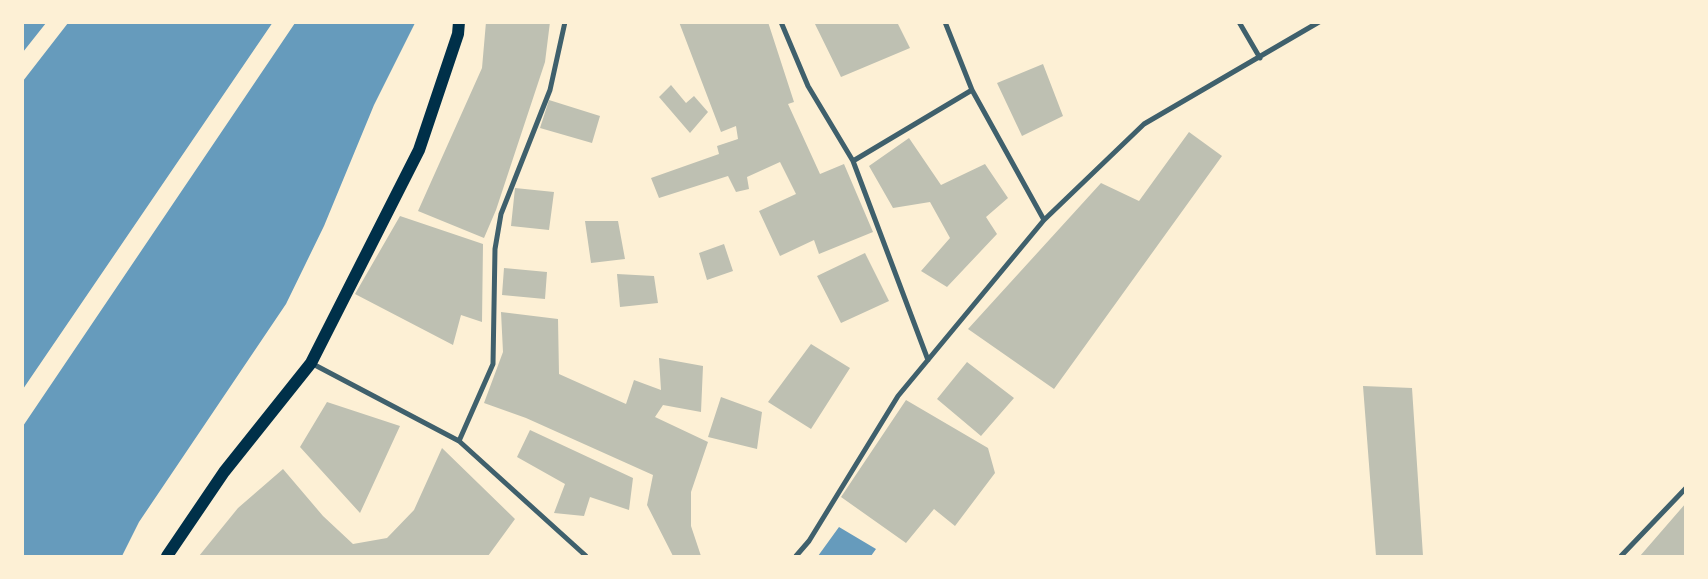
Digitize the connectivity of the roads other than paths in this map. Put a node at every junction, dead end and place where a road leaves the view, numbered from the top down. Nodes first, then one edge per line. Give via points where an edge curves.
1 (459, 22) edge
2 (565, 22) edge
3 (782, 22) edge
4 (945, 22) edge
5 (1239, 22) edge
6 (1319, 22) edge
7 (1260, 58) junction
8 (972, 90) junction
9 (853, 161) junction
10 (1044, 220) junction
11 (928, 360) junction
12 (311, 363) junction
13 (459, 441) junction
14 (1686, 488) edge
15 (167, 556) edge
16 (586, 556) edge
17 (796, 556) edge
18 (1620, 556) edge

1 - 12 main road via 458,34 419,150
2 - 13 street via 550,90 501,214 495,249 493,364
3 - 9 street via 808,86
4 - 8 street
5 - 7 street
6 - 7 street
7 - 10 street via 1144,124
8 - 9 street
8 - 10 street
9 - 11 street
10 - 11 street
11 - 17 street via 898,396 809,541
12 - 13 street
12 - 15 main road via 224,472
13 - 16 street
14 - 18 street

